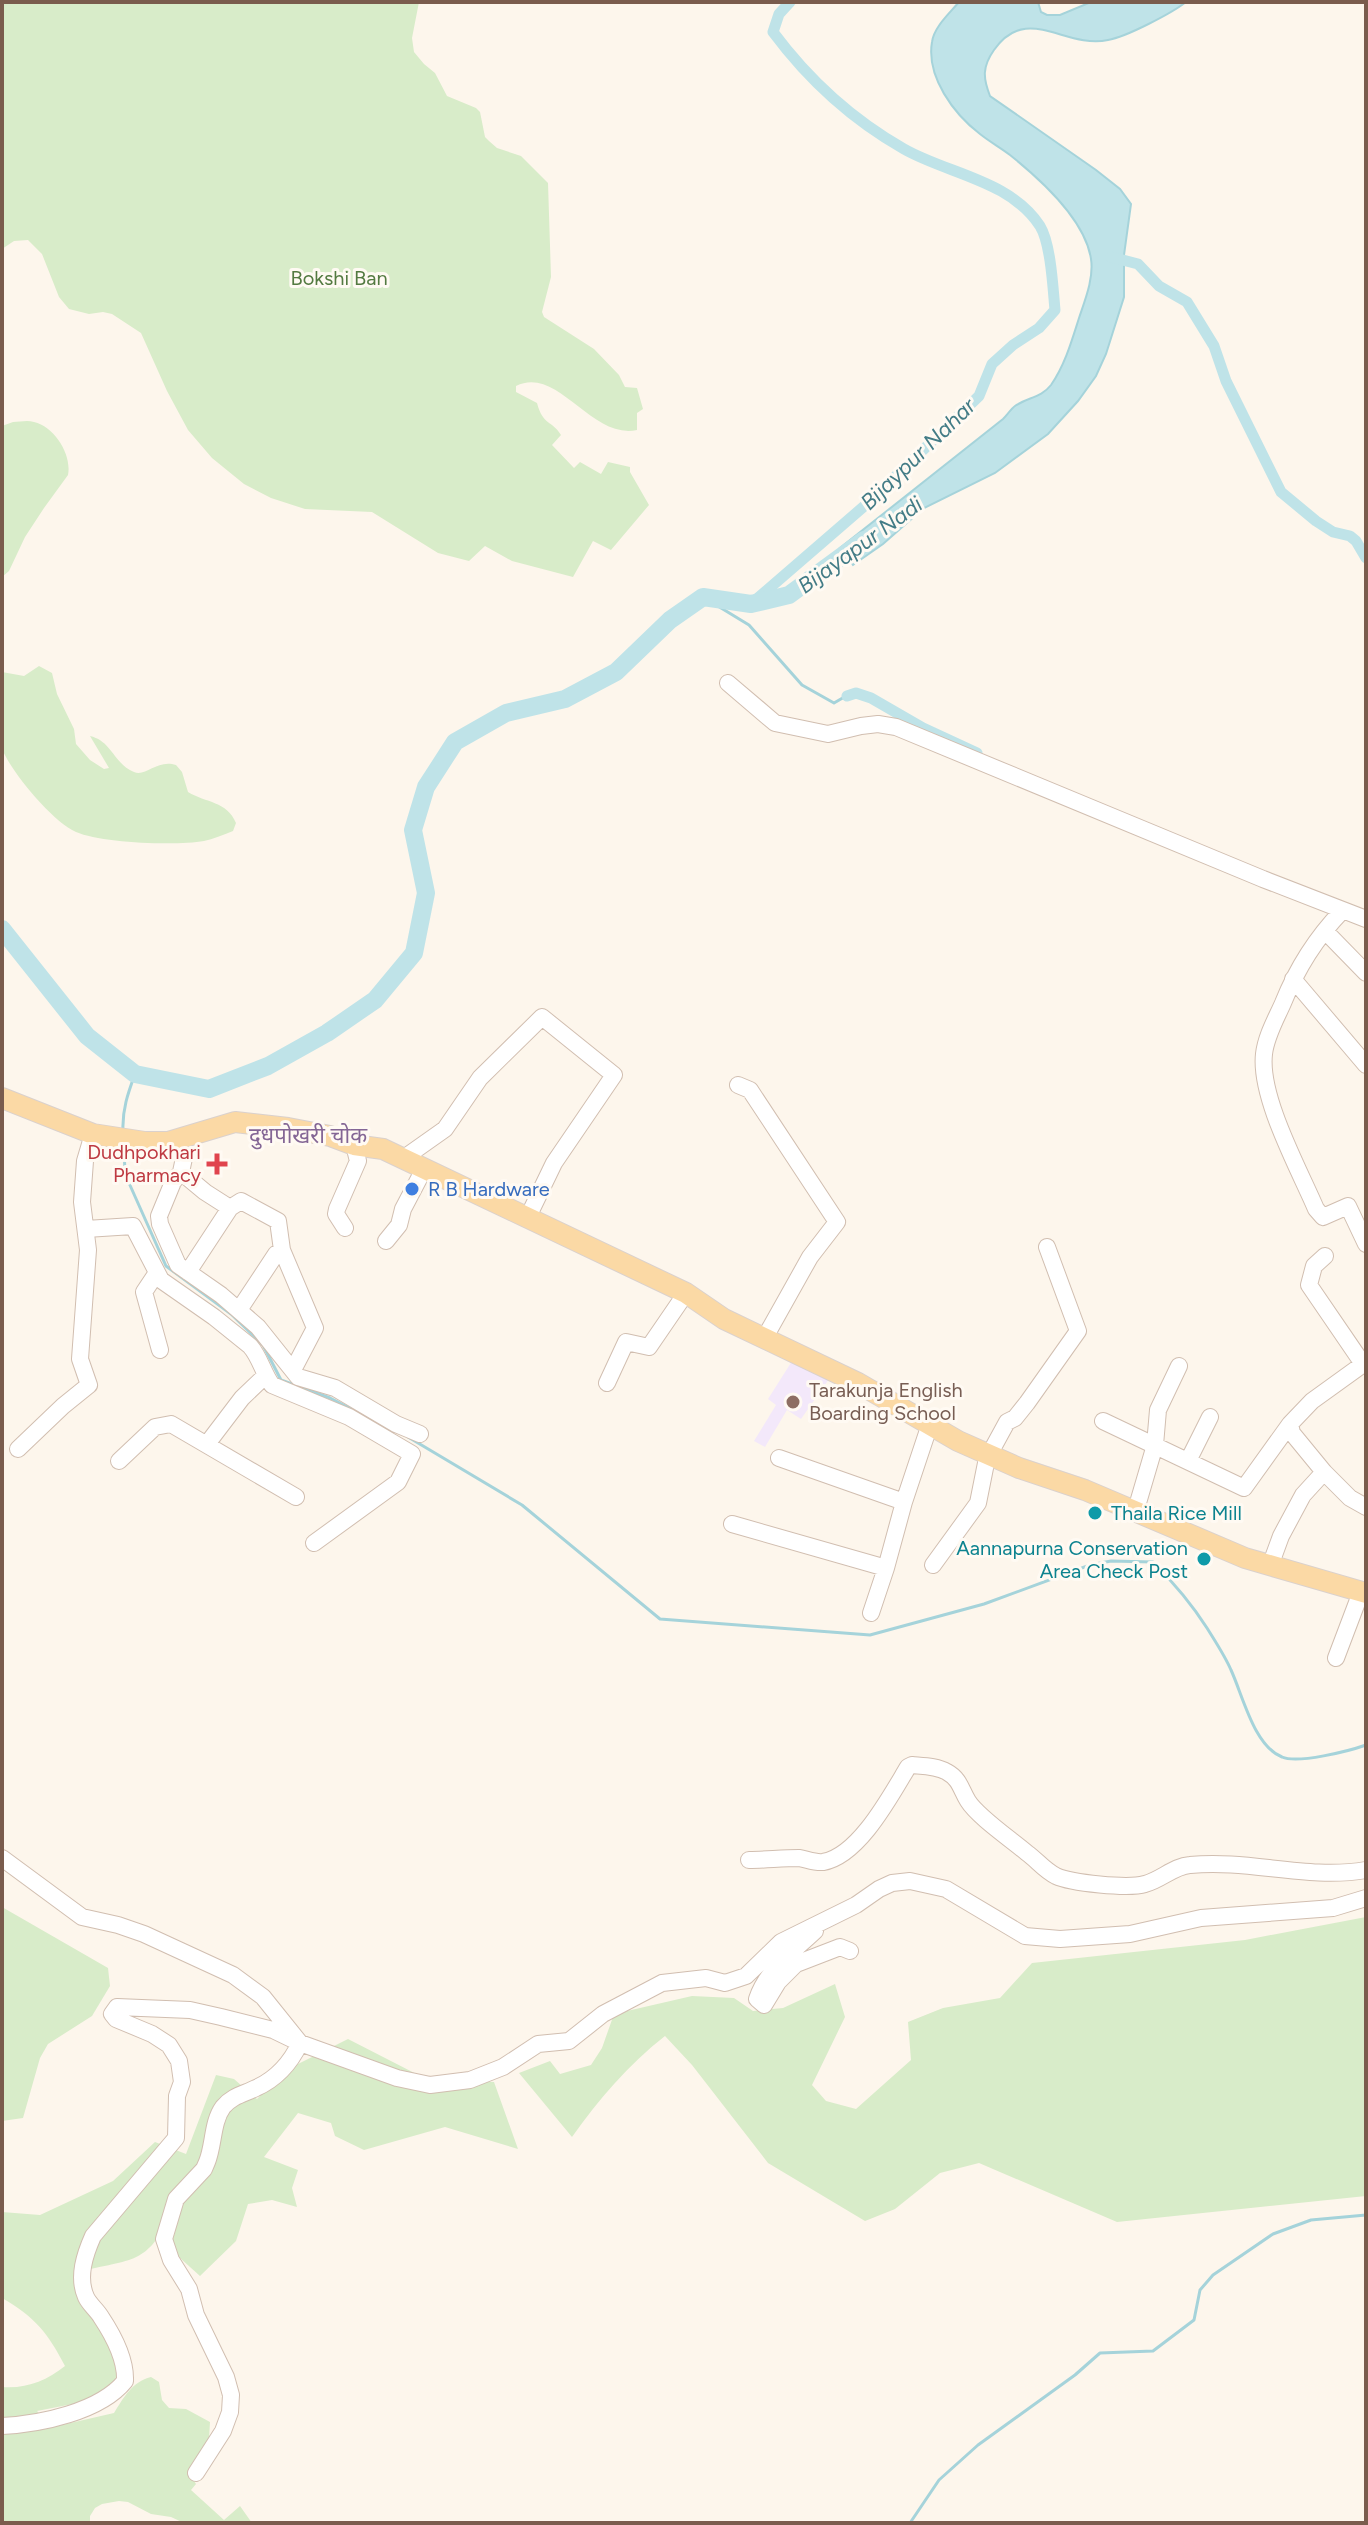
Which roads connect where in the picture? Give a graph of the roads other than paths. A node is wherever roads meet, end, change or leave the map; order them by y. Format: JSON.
{"nodes":[{"id":1,"x":728,"y":683,"type":"dead end"},
{"id":2,"x":1342,"y":911,"type":"junction"},
{"id":3,"x":1366,"y":919,"type":"edge"},
{"id":4,"x":1325,"y":931,"type":"junction"},
{"id":5,"x":1366,"y":973,"type":"edge"},
{"id":6,"x":1293,"y":979,"type":"junction"},
{"id":7,"x":1366,"y":1065,"type":"edge"},
{"id":8,"x":744,"y":1088,"type":"dead end"},
{"id":9,"x":2,"y":1098,"type":"edge"},
{"id":10,"x":93,"y":1134,"type":"junction"},
{"id":11,"x":175,"y":1140,"type":"junction"},
{"id":12,"x":354,"y":1145,"type":"junction"},
{"id":13,"x":404,"y":1158,"type":"junction"},
{"id":14,"x":424,"y":1169,"type":"junction"},
{"id":15,"x":181,"y":1172,"type":"junction"},
{"id":16,"x":230,"y":1208,"type":"junction"},
{"id":17,"x":527,"y":1219,"type":"junction"},
{"id":18,"x":345,"y":1228,"type":"dead end"},
{"id":19,"x":86,"y":1229,"type":"junction"},
{"id":20,"x":386,"y":1241,"type":"dead end"},
{"id":21,"x":1366,"y":1244,"type":"edge"},
{"id":22,"x":1047,"y":1247,"type":"dead end"},
{"id":23,"x":282,"y":1250,"type":"junction"},
{"id":24,"x":1325,"y":1256,"type":"dead end"},
{"id":25,"x":188,"y":1272,"type":"junction"},
{"id":26,"x":156,"y":1274,"type":"junction"},
{"id":27,"x":686,"y":1293,"type":"junction"},
{"id":28,"x":239,"y":1310,"type":"junction"},
{"id":29,"x":764,"y":1339,"type":"junction"},
{"id":30,"x":160,"y":1350,"type":"dead end"},
{"id":31,"x":1364,"y":1363,"type":"edge"},
{"id":32,"x":1179,"y":1366,"type":"dead end"},
{"id":33,"x":293,"y":1370,"type":"junction"},
{"id":34,"x":265,"y":1376,"type":"junction"},
{"id":35,"x":607,"y":1383,"type":"dead end"},
{"id":36,"x":1210,"y":1417,"type":"dead end"},
{"id":37,"x":1103,"y":1421,"type":"dead end"},
{"id":38,"x":930,"y":1424,"type":"junction"},
{"id":39,"x":1290,"y":1424,"type":"junction"},
{"id":40,"x":420,"y":1434,"type":"dead end"},
{"id":41,"x":207,"y":1444,"type":"junction"},
{"id":42,"x":1155,"y":1445,"type":"junction"},
{"id":43,"x":18,"y":1449,"type":"dead end"},
{"id":44,"x":990,"y":1455,"type":"junction"},
{"id":45,"x":779,"y":1458,"type":"dead end"},
{"id":46,"x":119,"y":1461,"type":"dead end"},
{"id":47,"x":1188,"y":1461,"type":"junction"},
{"id":48,"x":1324,"y":1472,"type":"junction"},
{"id":49,"x":296,"y":1497,"type":"dead end"},
{"id":50,"x":904,"y":1502,"type":"junction"},
{"id":51,"x":1366,"y":1507,"type":"edge"},
{"id":52,"x":1135,"y":1513,"type":"junction"},
{"id":53,"x":732,"y":1524,"type":"dead end"},
{"id":54,"x":314,"y":1543,"type":"dead end"},
{"id":55,"x":933,"y":1565,"type":"dead end"},
{"id":56,"x":1270,"y":1566,"type":"junction"},
{"id":57,"x":886,"y":1568,"type":"junction"},
{"id":58,"x":1363,"y":1592,"type":"edge"},
{"id":59,"x":871,"y":1613,"type":"dead end"},
{"id":60,"x":1336,"y":1658,"type":"dead end"},
{"id":61,"x":2,"y":1858,"type":"edge"},
{"id":62,"x":749,"y":1860,"type":"dead end"},
{"id":63,"x":1366,"y":1870,"type":"edge"},
{"id":64,"x":1366,"y":1898,"type":"edge"},
{"id":65,"x":811,"y":1926,"type":"junction"},
{"id":66,"x":850,"y":1951,"type":"dead end"},
{"id":67,"x":300,"y":2043,"type":"junction"},
{"id":68,"x":2,"y":2426,"type":"edge"},
{"id":69,"x":196,"y":2473,"type":"dead end"}],
"edges":[{"from":1,"to":2,"type":"street"},
{"from":2,"to":3,"type":"street"},
{"from":2,"to":4,"type":"street"},
{"from":4,"to":5,"type":"street"},
{"from":4,"to":6,"type":"street"},
{"from":6,"to":7,"type":"street"},
{"from":6,"to":21,"type":"street"},
{"from":8,"to":29,"type":"street"},
{"from":9,"to":10,"type":"main road"},
{"from":10,"to":11,"type":"main road"},
{"from":10,"to":19,"type":"street"},
{"from":11,"to":12,"type":"main road"},
{"from":11,"to":15,"type":"street"},
{"from":12,"to":13,"type":"main road"},
{"from":12,"to":18,"type":"street"},
{"from":13,"to":14,"type":"main road"},
{"from":13,"to":17,"type":"street"},
{"from":14,"to":17,"type":"main road"},
{"from":14,"to":20,"type":"street"},
{"from":15,"to":16,"type":"street"},
{"from":15,"to":25,"type":"street"},
{"from":16,"to":23,"type":"street"},
{"from":16,"to":25,"type":"street"},
{"from":17,"to":27,"type":"main road"},
{"from":19,"to":26,"type":"street"},
{"from":19,"to":43,"type":"street"},
{"from":22,"to":44,"type":"street"},
{"from":23,"to":28,"type":"street"},
{"from":23,"to":33,"type":"street"},
{"from":24,"to":31,"type":"street"},
{"from":25,"to":28,"type":"street"},
{"from":26,"to":30,"type":"street"},
{"from":26,"to":34,"type":"street"},
{"from":27,"to":29,"type":"main road"},
{"from":27,"to":35,"type":"street"},
{"from":28,"to":33,"type":"street"},
{"from":29,"to":38,"type":"main road"},
{"from":31,"to":39,"type":"street"},
{"from":32,"to":42,"type":"street"},
{"from":33,"to":40,"type":"street"},
{"from":34,"to":41,"type":"street"},
{"from":34,"to":54,"type":"street"},
{"from":36,"to":47,"type":"street"},
{"from":37,"to":42,"type":"street"},
{"from":38,"to":44,"type":"main road"},
{"from":38,"to":50,"type":"street"},
{"from":39,"to":47,"type":"street"},
{"from":39,"to":48,"type":"street"},
{"from":41,"to":46,"type":"street"},
{"from":41,"to":49,"type":"street"},
{"from":42,"to":47,"type":"street"},
{"from":42,"to":52,"type":"street"},
{"from":44,"to":52,"type":"main road"},
{"from":44,"to":55,"type":"street"},
{"from":45,"to":50,"type":"street"},
{"from":48,"to":51,"type":"street"},
{"from":48,"to":56,"type":"street"},
{"from":50,"to":57,"type":"street"},
{"from":52,"to":56,"type":"main road"},
{"from":53,"to":57,"type":"street"},
{"from":56,"to":58,"type":"main road"},
{"from":57,"to":59,"type":"street"},
{"from":58,"to":60,"type":"street"},
{"from":61,"to":67,"type":"street"},
{"from":62,"to":63,"type":"street"},
{"from":64,"to":65,"type":"street"},
{"from":65,"to":66,"type":"street"},
{"from":65,"to":67,"type":"street"},
{"from":67,"to":68,"type":"street"},
{"from":67,"to":69,"type":"street"}]}
